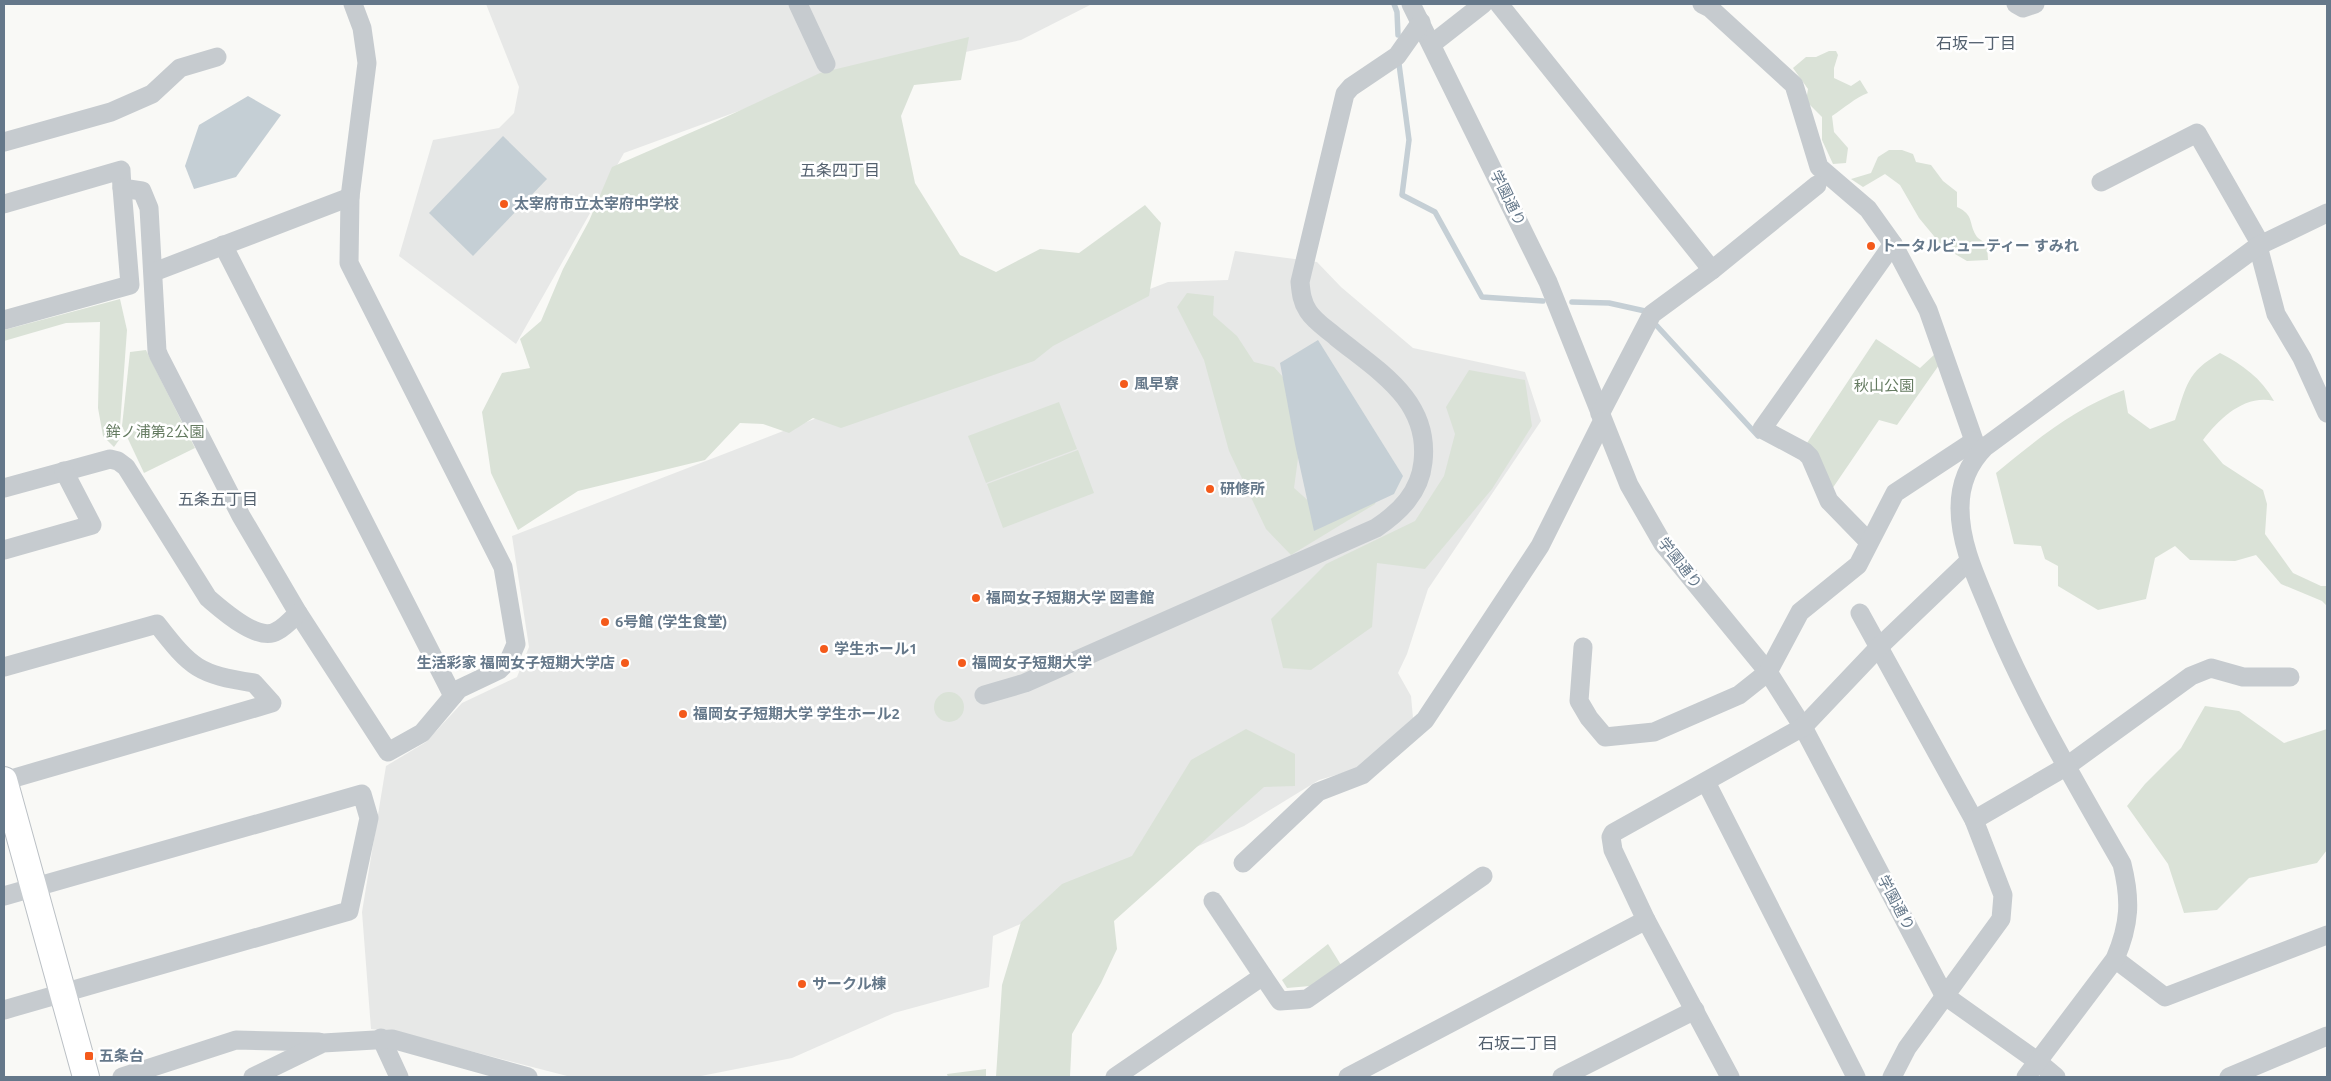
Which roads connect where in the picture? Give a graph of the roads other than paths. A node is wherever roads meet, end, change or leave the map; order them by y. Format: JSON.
{"nodes":[{"id":1,"x":353,"y":4,"type":"edge"},
{"id":2,"x":798,"y":4,"type":"edge"},
{"id":3,"x":1411,"y":4,"type":"edge"},
{"id":4,"x":1482,"y":4,"type":"edge"},
{"id":5,"x":1499,"y":4,"type":"edge"},
{"id":6,"x":2016,"y":4,"type":"edge"},
{"id":7,"x":2035,"y":4,"type":"edge"},
{"id":8,"x":1707,"y":5,"type":"edge"},
{"id":9,"x":1421,"y":22,"type":"junction"},
{"id":10,"x":1432,"y":44,"type":"junction"},
{"id":11,"x":218,"y":57,"type":"dead end"},
{"id":12,"x":826,"y":64,"type":"dead end"},
{"id":13,"x":4,"y":142,"type":"edge"},
{"id":14,"x":2101,"y":182,"type":"dead end"},
{"id":15,"x":1817,"y":185,"type":"dead end"},
{"id":16,"x":122,"y":188,"type":"junction"},
{"id":17,"x":350,"y":197,"type":"junction"},
{"id":18,"x":4,"y":204,"type":"edge"},
{"id":19,"x":2327,"y":213,"type":"edge"},
{"id":20,"x":1893,"y":244,"type":"junction"},
{"id":21,"x":223,"y":245,"type":"junction"},
{"id":22,"x":2259,"y":245,"type":"junction"},
{"id":23,"x":1712,"y":270,"type":"junction"},
{"id":24,"x":154,"y":272,"type":"junction"},
{"id":25,"x":4,"y":320,"type":"edge"},
{"id":26,"x":2327,"y":413,"type":"edge"},
{"id":27,"x":1601,"y":418,"type":"junction"},
{"id":28,"x":1976,"y":447,"type":"junction"},
{"id":29,"x":64,"y":472,"type":"junction"},
{"id":30,"x":4,"y":488,"type":"edge"},
{"id":31,"x":1868,"y":541,"type":"junction"},
{"id":32,"x":4,"y":550,"type":"edge"},
{"id":33,"x":1969,"y":560,"type":"junction"},
{"id":34,"x":298,"y":613,"type":"junction"},
{"id":35,"x":1860,"y":613,"type":"dead end"},
{"id":36,"x":1583,"y":647,"type":"dead end"},
{"id":37,"x":1879,"y":647,"type":"junction"},
{"id":38,"x":4,"y":667,"type":"edge"},
{"id":39,"x":1768,"y":672,"type":"junction"},
{"id":40,"x":2290,"y":678,"type":"dead end"},
{"id":41,"x":984,"y":694,"type":"dead end"},
{"id":42,"x":452,"y":696,"type":"junction"},
{"id":43,"x":1803,"y":727,"type":"junction"},
{"id":44,"x":2067,"y":766,"type":"junction"},
{"id":45,"x":4,"y":780,"type":"edge"},
{"id":46,"x":1706,"y":782,"type":"junction"},
{"id":47,"x":1974,"y":820,"type":"junction"},
{"id":48,"x":1243,"y":863,"type":"dead end"},
{"id":49,"x":1483,"y":876,"type":"dead end"},
{"id":50,"x":34,"y":887,"type":"junction"},
{"id":51,"x":4,"y":896,"type":"edge"},
{"id":52,"x":1213,"y":901,"type":"dead end"},
{"id":53,"x":1646,"y":920,"type":"junction"},
{"id":54,"x":2327,"y":935,"type":"edge"},
{"id":55,"x":2115,"y":959,"type":"junction"},
{"id":56,"x":1262,"y":976,"type":"junction"},
{"id":57,"x":63,"y":993,"type":"junction"},
{"id":58,"x":1944,"y":995,"type":"junction"},
{"id":59,"x":4,"y":1010,"type":"edge"},
{"id":60,"x":1695,"y":1010,"type":"junction"},
{"id":61,"x":2327,"y":1036,"type":"edge"},
{"id":62,"x":381,"y":1038,"type":"junction"},
{"id":63,"x":323,"y":1043,"type":"junction"},
{"id":64,"x":2037,"y":1061,"type":"junction"},
{"id":65,"x":1381,"y":1070,"type":"edge"},
{"id":66,"x":86,"y":1077,"type":"edge"},
{"id":67,"x":122,"y":1077,"type":"edge"},
{"id":68,"x":253,"y":1077,"type":"edge"},
{"id":69,"x":399,"y":1077,"type":"edge"},
{"id":70,"x":528,"y":1077,"type":"edge"},
{"id":71,"x":1115,"y":1077,"type":"edge"},
{"id":72,"x":1348,"y":1077,"type":"edge"},
{"id":73,"x":1562,"y":1077,"type":"edge"},
{"id":74,"x":1730,"y":1077,"type":"edge"},
{"id":75,"x":1856,"y":1077,"type":"edge"},
{"id":76,"x":1892,"y":1077,"type":"edge"},
{"id":77,"x":2026,"y":1077,"type":"edge"},
{"id":78,"x":2056,"y":1077,"type":"edge"},
{"id":79,"x":2228,"y":1077,"type":"edge"}],
"edges":[{"from":1,"to":17,"type":"street"},
{"from":2,"to":12,"type":"street"},
{"from":3,"to":9,"type":"street","name":"学園通り"},
{"from":4,"to":10,"type":"street"},
{"from":5,"to":23,"type":"street"},
{"from":6,"to":7,"type":"street"},
{"from":8,"to":20,"type":"street"},
{"from":9,"to":10,"type":"street","name":"学園通り"},
{"from":9,"to":41,"type":"street"},
{"from":10,"to":27,"type":"street","name":"学園通り"},
{"from":11,"to":13,"type":"street"},
{"from":14,"to":22,"type":"street"},
{"from":15,"to":23,"type":"street"},
{"from":16,"to":18,"type":"street"},
{"from":16,"to":24,"type":"street"},
{"from":16,"to":25,"type":"street"},
{"from":17,"to":21,"type":"street"},
{"from":17,"to":42,"type":"street"},
{"from":19,"to":22,"type":"street"},
{"from":20,"to":28,"type":"street"},
{"from":20,"to":31,"type":"street"},
{"from":21,"to":24,"type":"street"},
{"from":21,"to":42,"type":"street"},
{"from":22,"to":26,"type":"street"},
{"from":22,"to":28,"type":"street"},
{"from":23,"to":27,"type":"street"},
{"from":24,"to":34,"type":"street"},
{"from":27,"to":39,"type":"street","name":"学園通り"},
{"from":27,"to":48,"type":"street"},
{"from":28,"to":31,"type":"street"},
{"from":28,"to":33,"type":"street"},
{"from":29,"to":30,"type":"street"},
{"from":29,"to":32,"type":"street"},
{"from":29,"to":34,"type":"street"},
{"from":31,"to":39,"type":"street"},
{"from":33,"to":37,"type":"street"},
{"from":33,"to":44,"type":"street"},
{"from":34,"to":42,"type":"street"},
{"from":35,"to":37,"type":"street"},
{"from":36,"to":39,"type":"street"},
{"from":37,"to":43,"type":"street"},
{"from":37,"to":47,"type":"street"},
{"from":38,"to":45,"type":"street"},
{"from":39,"to":43,"type":"street","name":"学園通り"},
{"from":40,"to":44,"type":"street"},
{"from":43,"to":46,"type":"street"},
{"from":43,"to":58,"type":"street","name":"学園通り"},
{"from":44,"to":47,"type":"street"},
{"from":44,"to":55,"type":"street"},
{"from":45,"to":50,"type":"street"},
{"from":46,"to":53,"type":"street"},
{"from":46,"to":75,"type":"street"},
{"from":47,"to":58,"type":"street"},
{"from":49,"to":56,"type":"street"},
{"from":50,"to":51,"type":"street"},
{"from":50,"to":57,"type":"street"},
{"from":50,"to":57,"type":"street"},
{"from":52,"to":56,"type":"street"},
{"from":53,"to":60,"type":"street"},
{"from":53,"to":65,"type":"street"},
{"from":54,"to":55,"type":"street"},
{"from":55,"to":64,"type":"street"},
{"from":56,"to":71,"type":"street"},
{"from":57,"to":59,"type":"street"},
{"from":57,"to":66,"type":"street"},
{"from":58,"to":64,"type":"street","name":"学園通り"},
{"from":58,"to":76,"type":"street"},
{"from":60,"to":73,"type":"street"},
{"from":60,"to":74,"type":"street"},
{"from":61,"to":79,"type":"street"},
{"from":62,"to":63,"type":"street"},
{"from":62,"to":69,"type":"street"},
{"from":62,"to":70,"type":"street"},
{"from":63,"to":67,"type":"street"},
{"from":63,"to":68,"type":"street"},
{"from":64,"to":77,"type":"street"},
{"from":64,"to":78,"type":"street","name":"学園通り"},
{"from":65,"to":72,"type":"street"}]}
